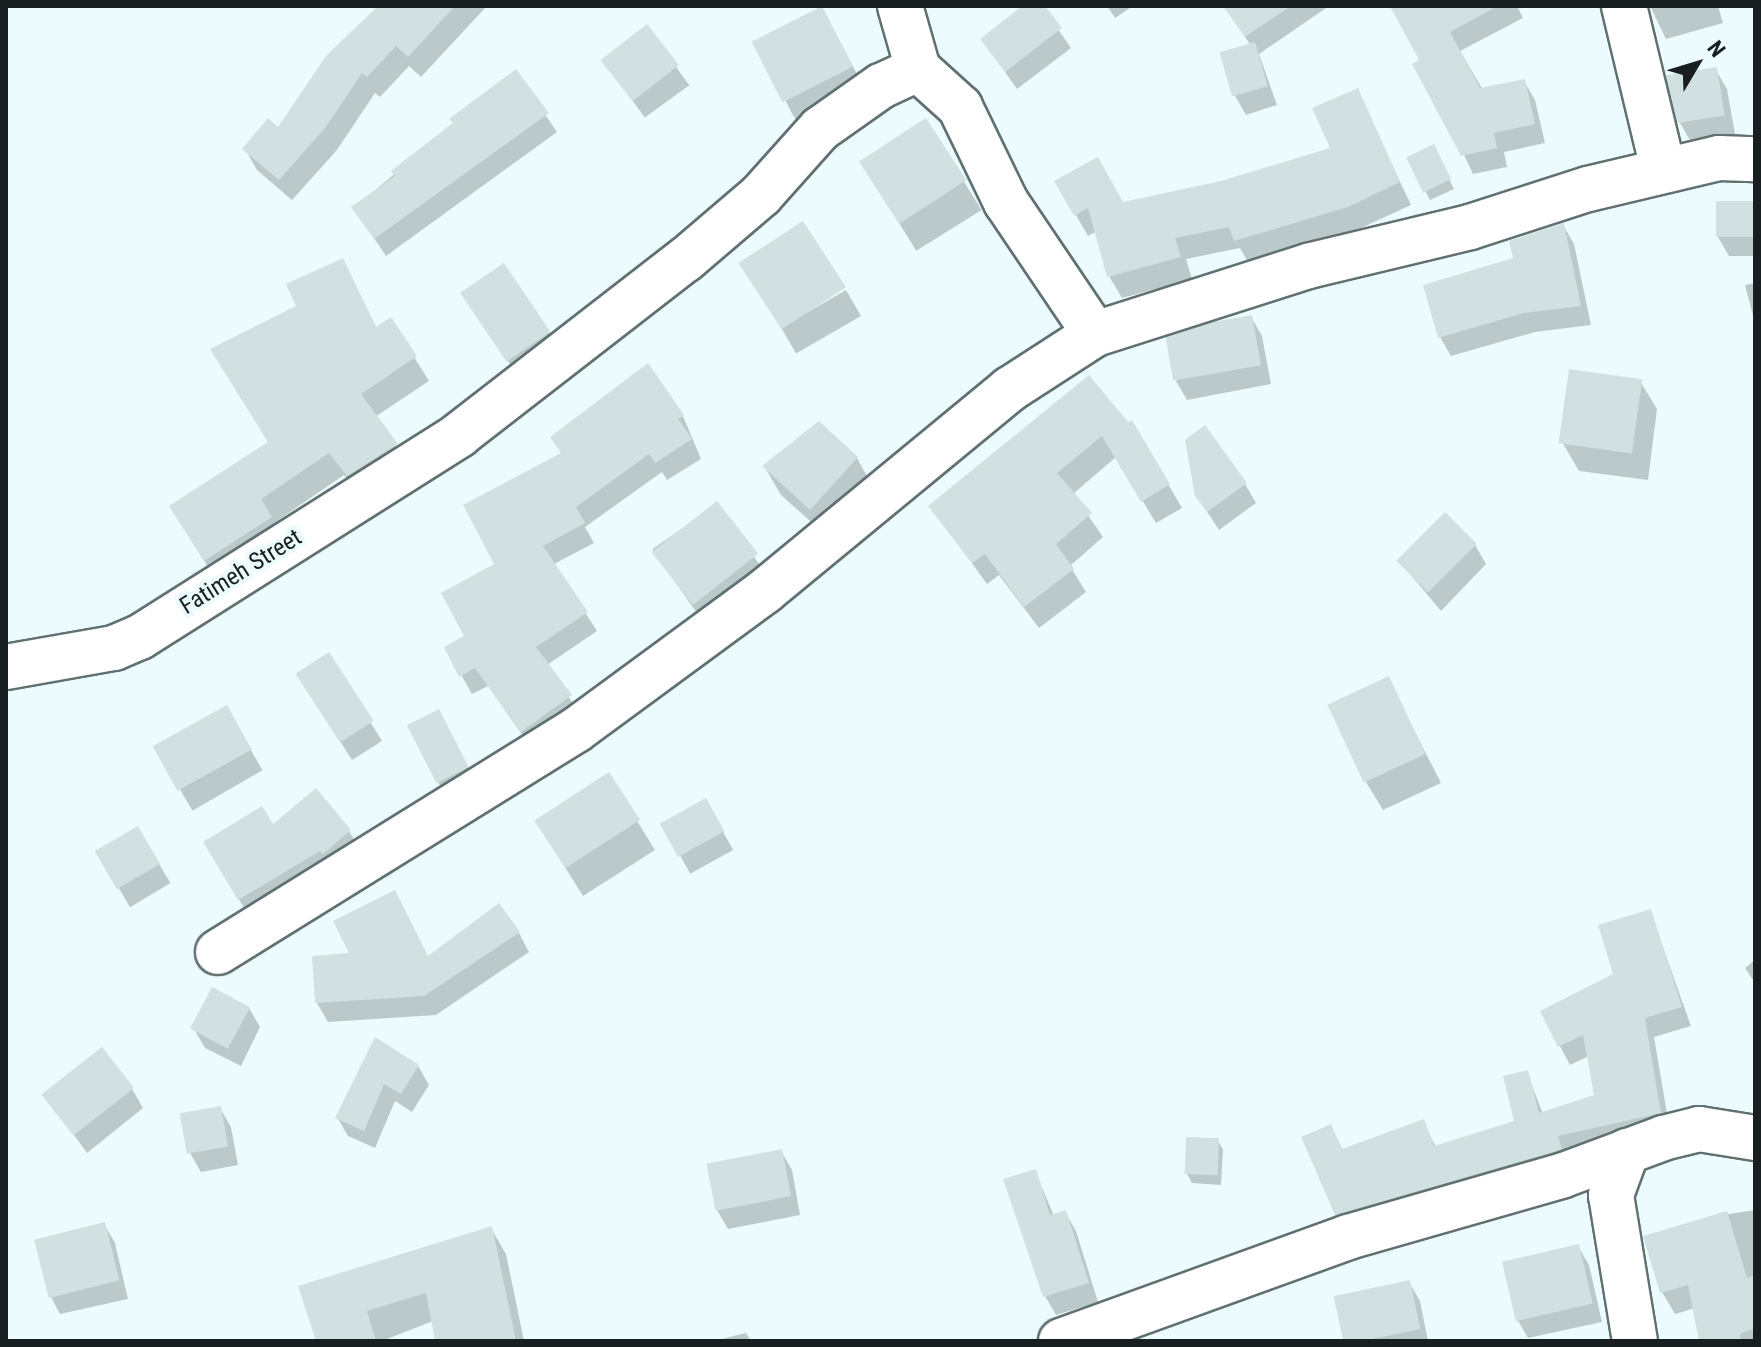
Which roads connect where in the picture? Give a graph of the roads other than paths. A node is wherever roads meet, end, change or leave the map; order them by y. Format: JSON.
{"nodes":[{"id":1,"x":900,"y":6,"type":"edge"},
{"id":2,"x":1624,"y":6,"type":"edge"},
{"id":3,"x":918,"y":69,"type":"junction"},
{"id":4,"x":1755,"y":159,"type":"edge"},
{"id":5,"x":1663,"y":169,"type":"junction"},
{"id":6,"x":1095,"y":334,"type":"junction"},
{"id":7,"x":6,"y":667,"type":"edge"},
{"id":8,"x":218,"y":952,"type":"dead end"},
{"id":9,"x":1755,"y":1138,"type":"edge"},
{"id":10,"x":1627,"y":1151,"type":"junction"},
{"id":11,"x":1061,"y":1341,"type":"edge"},
{"id":12,"x":1635,"y":1341,"type":"edge"}],
"edges":[{"from":1,"to":3,"type":"street"},
{"from":2,"to":5,"type":"street"},
{"from":3,"to":6,"type":"street"},
{"from":3,"to":7,"type":"street","name":"Fatimeh Street"},
{"from":4,"to":5,"type":"street"},
{"from":5,"to":6,"type":"street"},
{"from":6,"to":8,"type":"street"},
{"from":9,"to":10,"type":"street"},
{"from":10,"to":11,"type":"street"},
{"from":10,"to":12,"type":"street"}]}
